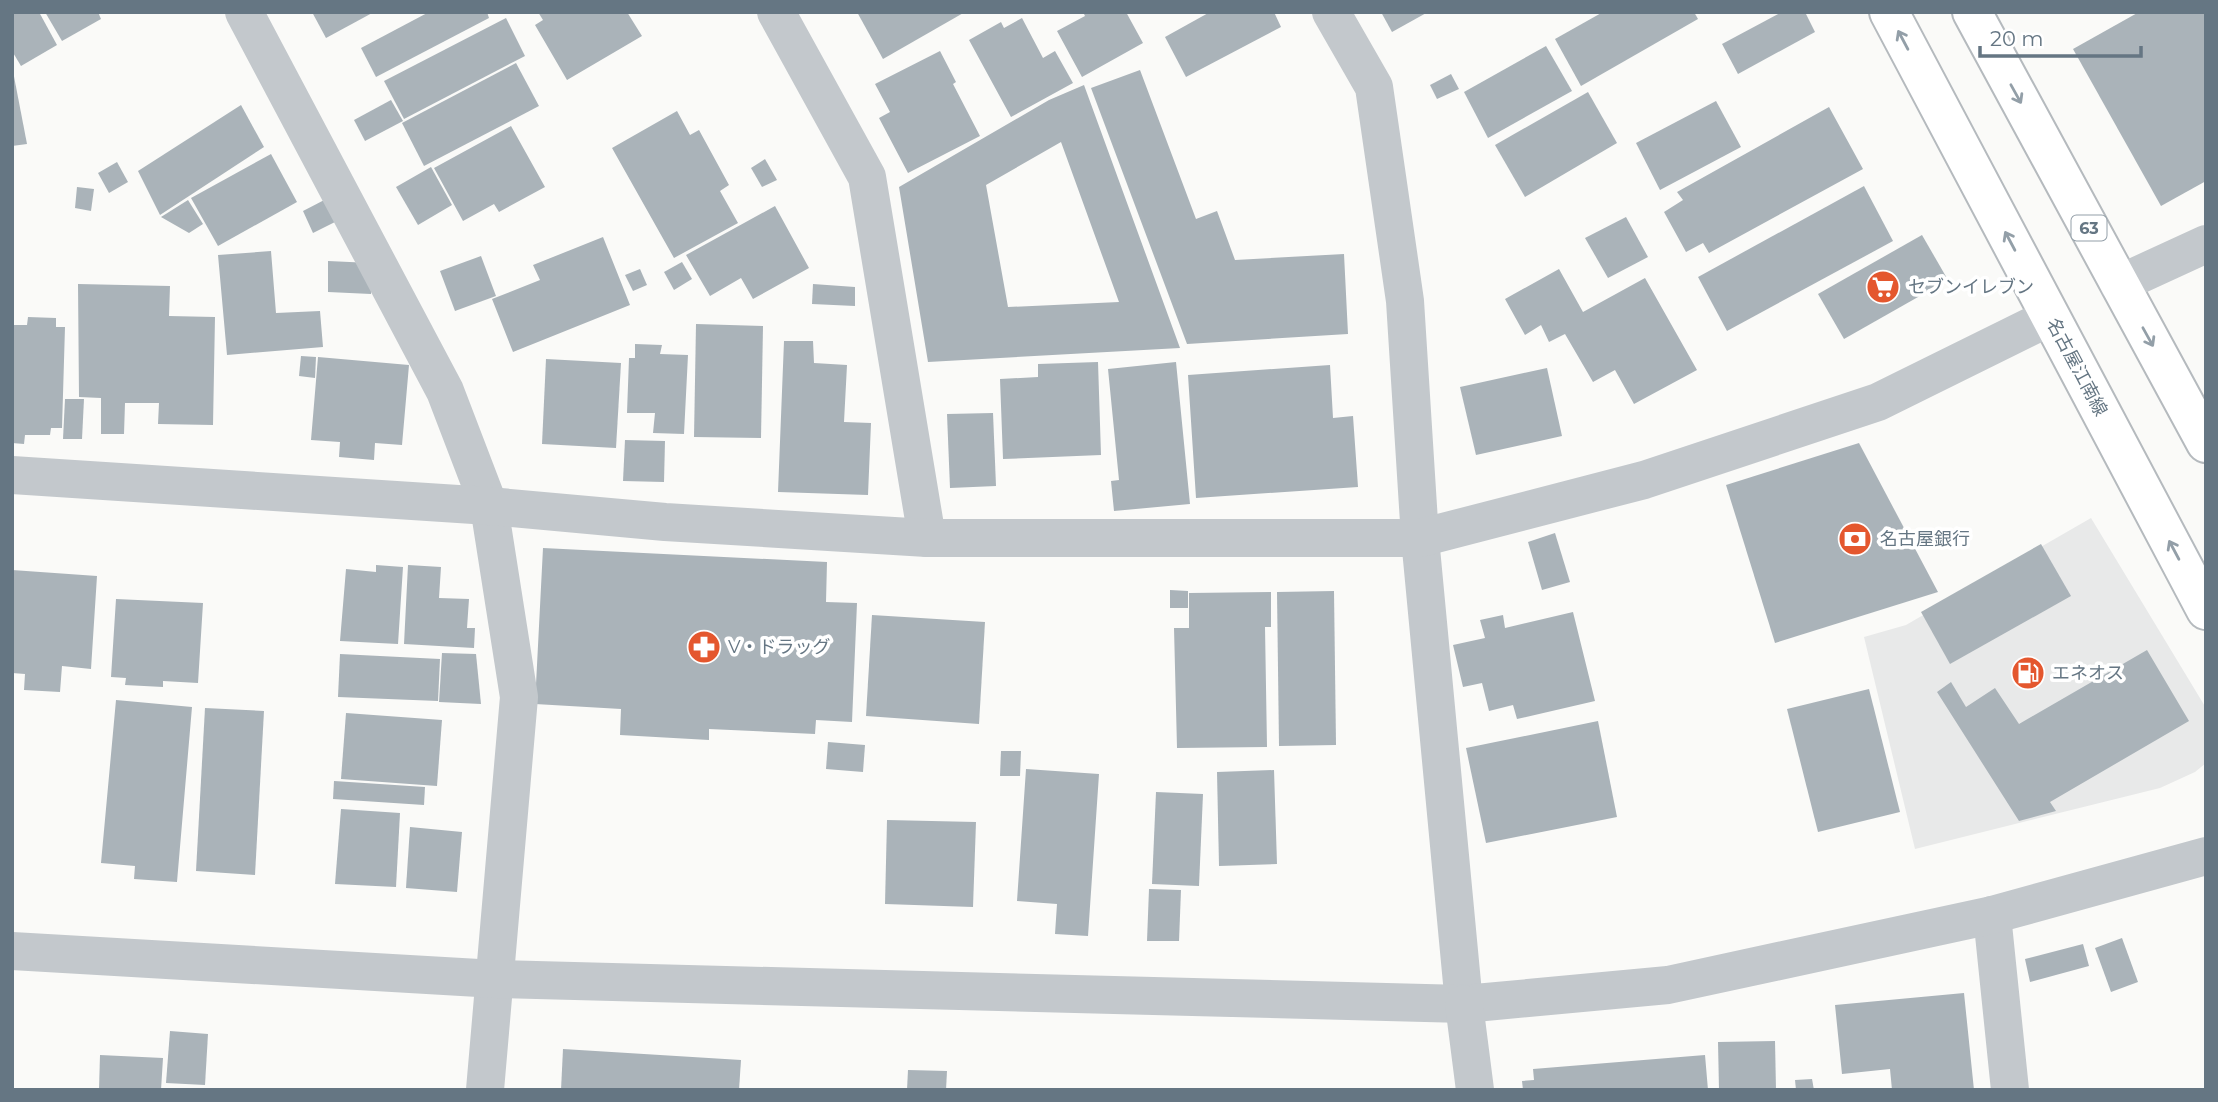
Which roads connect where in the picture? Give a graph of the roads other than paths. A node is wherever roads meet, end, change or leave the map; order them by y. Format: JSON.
{"nodes":[{"id":1,"x":244,"y":12,"type":"edge"},
{"id":2,"x":776,"y":12,"type":"edge"},
{"id":3,"x":1331,"y":12,"type":"edge"},
{"id":4,"x":1889,"y":12,"type":"edge"},
{"id":5,"x":1972,"y":12,"type":"edge"},
{"id":6,"x":2206,"y":244,"type":"edge"},
{"id":7,"x":2119,"y":284,"type":"junction"},
{"id":8,"x":2050,"y":317,"type":"junction"},
{"id":9,"x":2206,"y":443,"type":"edge"},
{"id":10,"x":12,"y":475,"type":"edge"},
{"id":11,"x":489,"y":506,"type":"junction"},
{"id":12,"x":927,"y":538,"type":"junction"},
{"id":13,"x":1420,"y":538,"type":"junction"},
{"id":14,"x":2206,"y":610,"type":"edge"},
{"id":15,"x":2206,"y":856,"type":"edge"},
{"id":16,"x":1992,"y":915,"type":"junction"},
{"id":17,"x":12,"y":951,"type":"edge"},
{"id":18,"x":496,"y":979,"type":"junction"},
{"id":19,"x":1464,"y":1004,"type":"junction"},
{"id":20,"x":485,"y":1090,"type":"edge"},
{"id":21,"x":1475,"y":1090,"type":"edge"},
{"id":22,"x":2010,"y":1090,"type":"edge"}],
"edges":[{"from":1,"to":11,"type":"street"},
{"from":2,"to":12,"type":"street"},
{"from":3,"to":13,"type":"street"},
{"from":8,"to":4,"type":"main road","name":"名古屋江南線","one_way":true},
{"from":5,"to":7,"type":"main road","number":"63","one_way":true},
{"from":6,"to":7,"type":"street"},
{"from":7,"to":9,"type":"main road","number":"63","one_way":true},
{"from":8,"to":13,"type":"street"},
{"from":14,"to":8,"type":"main road","name":"名古屋江南線","one_way":true},
{"from":10,"to":11,"type":"street"},
{"from":11,"to":12,"type":"street"},
{"from":11,"to":18,"type":"street"},
{"from":12,"to":13,"type":"street"},
{"from":13,"to":19,"type":"street"},
{"from":15,"to":16,"type":"street"},
{"from":16,"to":19,"type":"street"},
{"from":16,"to":22,"type":"street"},
{"from":17,"to":18,"type":"street"},
{"from":18,"to":19,"type":"street"},
{"from":18,"to":20,"type":"street"},
{"from":19,"to":21,"type":"street"}]}
